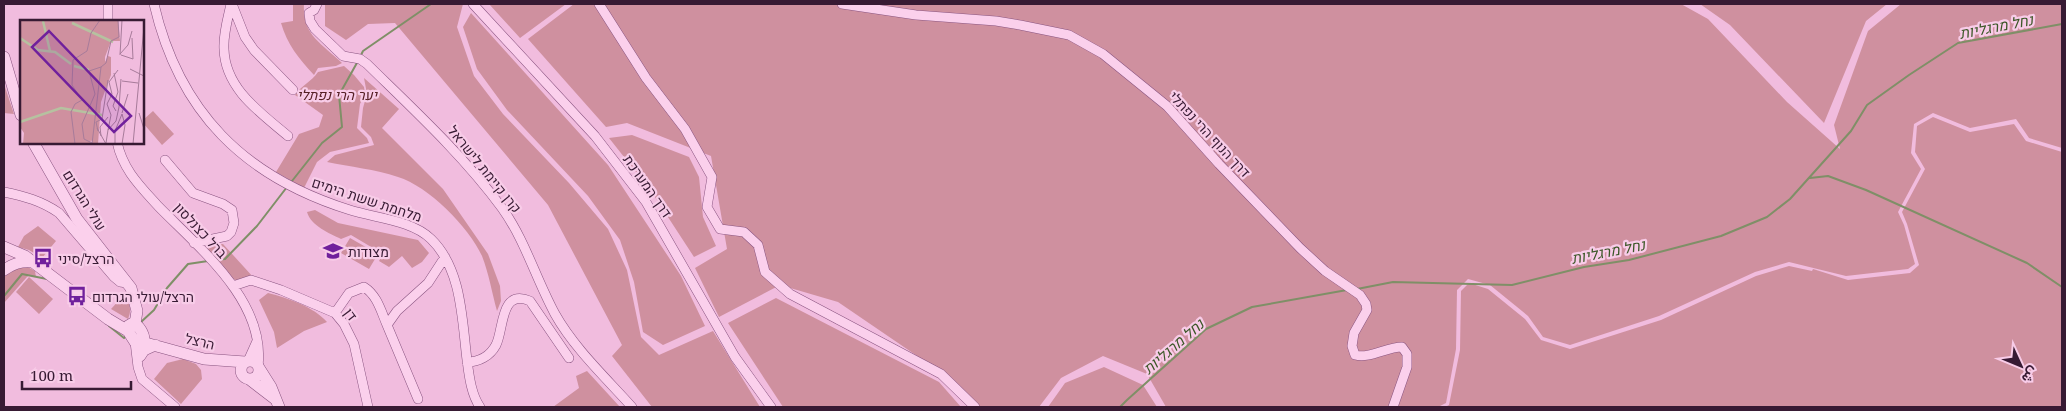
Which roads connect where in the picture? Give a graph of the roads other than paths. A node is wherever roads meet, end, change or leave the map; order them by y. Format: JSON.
{"nodes":[{"id":1,"x":108,"y":4,"type":"edge"},
{"id":2,"x":154,"y":4,"type":"edge"},
{"id":3,"x":231,"y":4,"type":"edge"},
{"id":4,"x":316,"y":4,"type":"edge"},
{"id":5,"x":473,"y":4,"type":"edge"},
{"id":6,"x":599,"y":4,"type":"edge"},
{"id":7,"x":842,"y":4,"type":"edge"},
{"id":8,"x":108,"y":20,"type":"edge"},
{"id":9,"x":4,"y":58,"type":"edge"},
{"id":10,"x":293,"y":90,"type":"dead end"},
{"id":11,"x":20,"y":112,"type":"edge"},
{"id":12,"x":288,"y":136,"type":"dead end"},
{"id":13,"x":34,"y":144,"type":"edge"},
{"id":14,"x":118,"y":144,"type":"edge"},
{"id":15,"x":165,"y":160,"type":"dead end"},
{"id":16,"x":4,"y":192,"type":"edge"},
{"id":17,"x":194,"y":243,"type":"junction"},
{"id":18,"x":4,"y":248,"type":"edge"},
{"id":19,"x":445,"y":257,"type":"junction"},
{"id":20,"x":34,"y":262,"type":"junction"},
{"id":21,"x":4,"y":270,"type":"edge"},
{"id":22,"x":128,"y":283,"type":"junction"},
{"id":23,"x":261,"y":283,"type":"junction"},
{"id":24,"x":233,"y":286,"type":"junction"},
{"id":25,"x":246,"y":305,"type":"junction"},
{"id":26,"x":335,"y":313,"type":"junction"},
{"id":27,"x":387,"y":325,"type":"junction"},
{"id":28,"x":130,"y":327,"type":"junction"},
{"id":29,"x":140,"y":341,"type":"junction"},
{"id":30,"x":155,"y":345,"type":"junction"},
{"id":31,"x":175,"y":351,"type":"junction"},
{"id":32,"x":140,"y":356,"type":"junction"},
{"id":33,"x":569,"y":358,"type":"dead end"},
{"id":34,"x":219,"y":361,"type":"junction"},
{"id":35,"x":467,"y":362,"type":"junction"},
{"id":36,"x":253,"y":364,"type":"junction"},
{"id":37,"x":141,"y":376,"type":"junction"},
{"id":38,"x":245,"y":377,"type":"junction"},
{"id":39,"x":418,"y":400,"type":"dead end"},
{"id":40,"x":277,"y":404,"type":"edge"},
{"id":41,"x":175,"y":407,"type":"edge"},
{"id":42,"x":368,"y":407,"type":"edge"},
{"id":43,"x":480,"y":407,"type":"edge"},
{"id":44,"x":632,"y":407,"type":"edge"},
{"id":45,"x":771,"y":407,"type":"edge"},
{"id":46,"x":975,"y":407,"type":"edge"},
{"id":47,"x":1393,"y":407,"type":"edge"}],
"edges":[{"from":1,"to":8,"type":"street"},
{"from":2,"to":19,"type":"street","name":"מלחמת ששת הימים"},
{"from":3,"to":10,"type":"street"},
{"from":3,"to":12,"type":"street"},
{"from":4,"to":44,"type":"street","name":"קרן קיימת לישראל"},
{"from":5,"to":45,"type":"street","name":"דרך המערכת"},
{"from":6,"to":46,"type":"street"},
{"from":7,"to":47,"type":"street","name":"דרך הנוף הרי נפתלי"},
{"from":9,"to":11,"type":"street"},
{"from":13,"to":22,"type":"street","name":"עולי הגרדום"},
{"from":14,"to":17,"type":"street","name":"ברל כצנלסון"},
{"from":15,"to":17,"type":"street"},
{"from":16,"to":22,"type":"street"},
{"from":17,"to":24,"type":"street","name":"ברל כצנלסון"},
{"from":18,"to":20,"type":"street"},
{"from":19,"to":27,"type":"street"},
{"from":19,"to":35,"type":"street","name":"מלחמת ששת הימים"},
{"from":20,"to":21,"type":"street"},
{"from":20,"to":28,"type":"street"},
{"from":22,"to":28,"type":"street","name":"עולי הגרדום"},
{"from":23,"to":24,"type":"street","name":"דן"},
{"from":23,"to":25,"type":"street"},
{"from":23,"to":26,"type":"street","name":"דן"},
{"from":24,"to":25,"type":"street","name":"ברל כצנלסון"},
{"from":25,"to":36,"type":"street","name":"ברל כצנלסון"},
{"from":26,"to":27,"type":"street"},
{"from":26,"to":42,"type":"street","name":"דן"},
{"from":27,"to":39,"type":"street"},
{"from":28,"to":29,"type":"street"},
{"from":29,"to":30,"type":"street","name":"הרצל"},
{"from":29,"to":31,"type":"street","name":"הרצל"},
{"from":29,"to":32,"type":"street"},
{"from":29,"to":37,"type":"street"},
{"from":30,"to":31,"type":"street","name":"הרצל"},
{"from":30,"to":32,"type":"street"},
{"from":31,"to":34,"type":"street","name":"הרצל"},
{"from":32,"to":37,"type":"street"},
{"from":33,"to":35,"type":"street"},
{"from":34,"to":36,"type":"street","name":"הרצל"},
{"from":34,"to":38,"type":"street","name":"הרצל"},
{"from":35,"to":43,"type":"street","name":"מלחמת ששת הימים"},
{"from":36,"to":38,"type":"street"},
{"from":36,"to":38,"type":"street"},
{"from":36,"to":40,"type":"street","name":"הרצל"},
{"from":37,"to":41,"type":"street"},
{"from":38,"to":40,"type":"street","name":"הרצל"}]}
